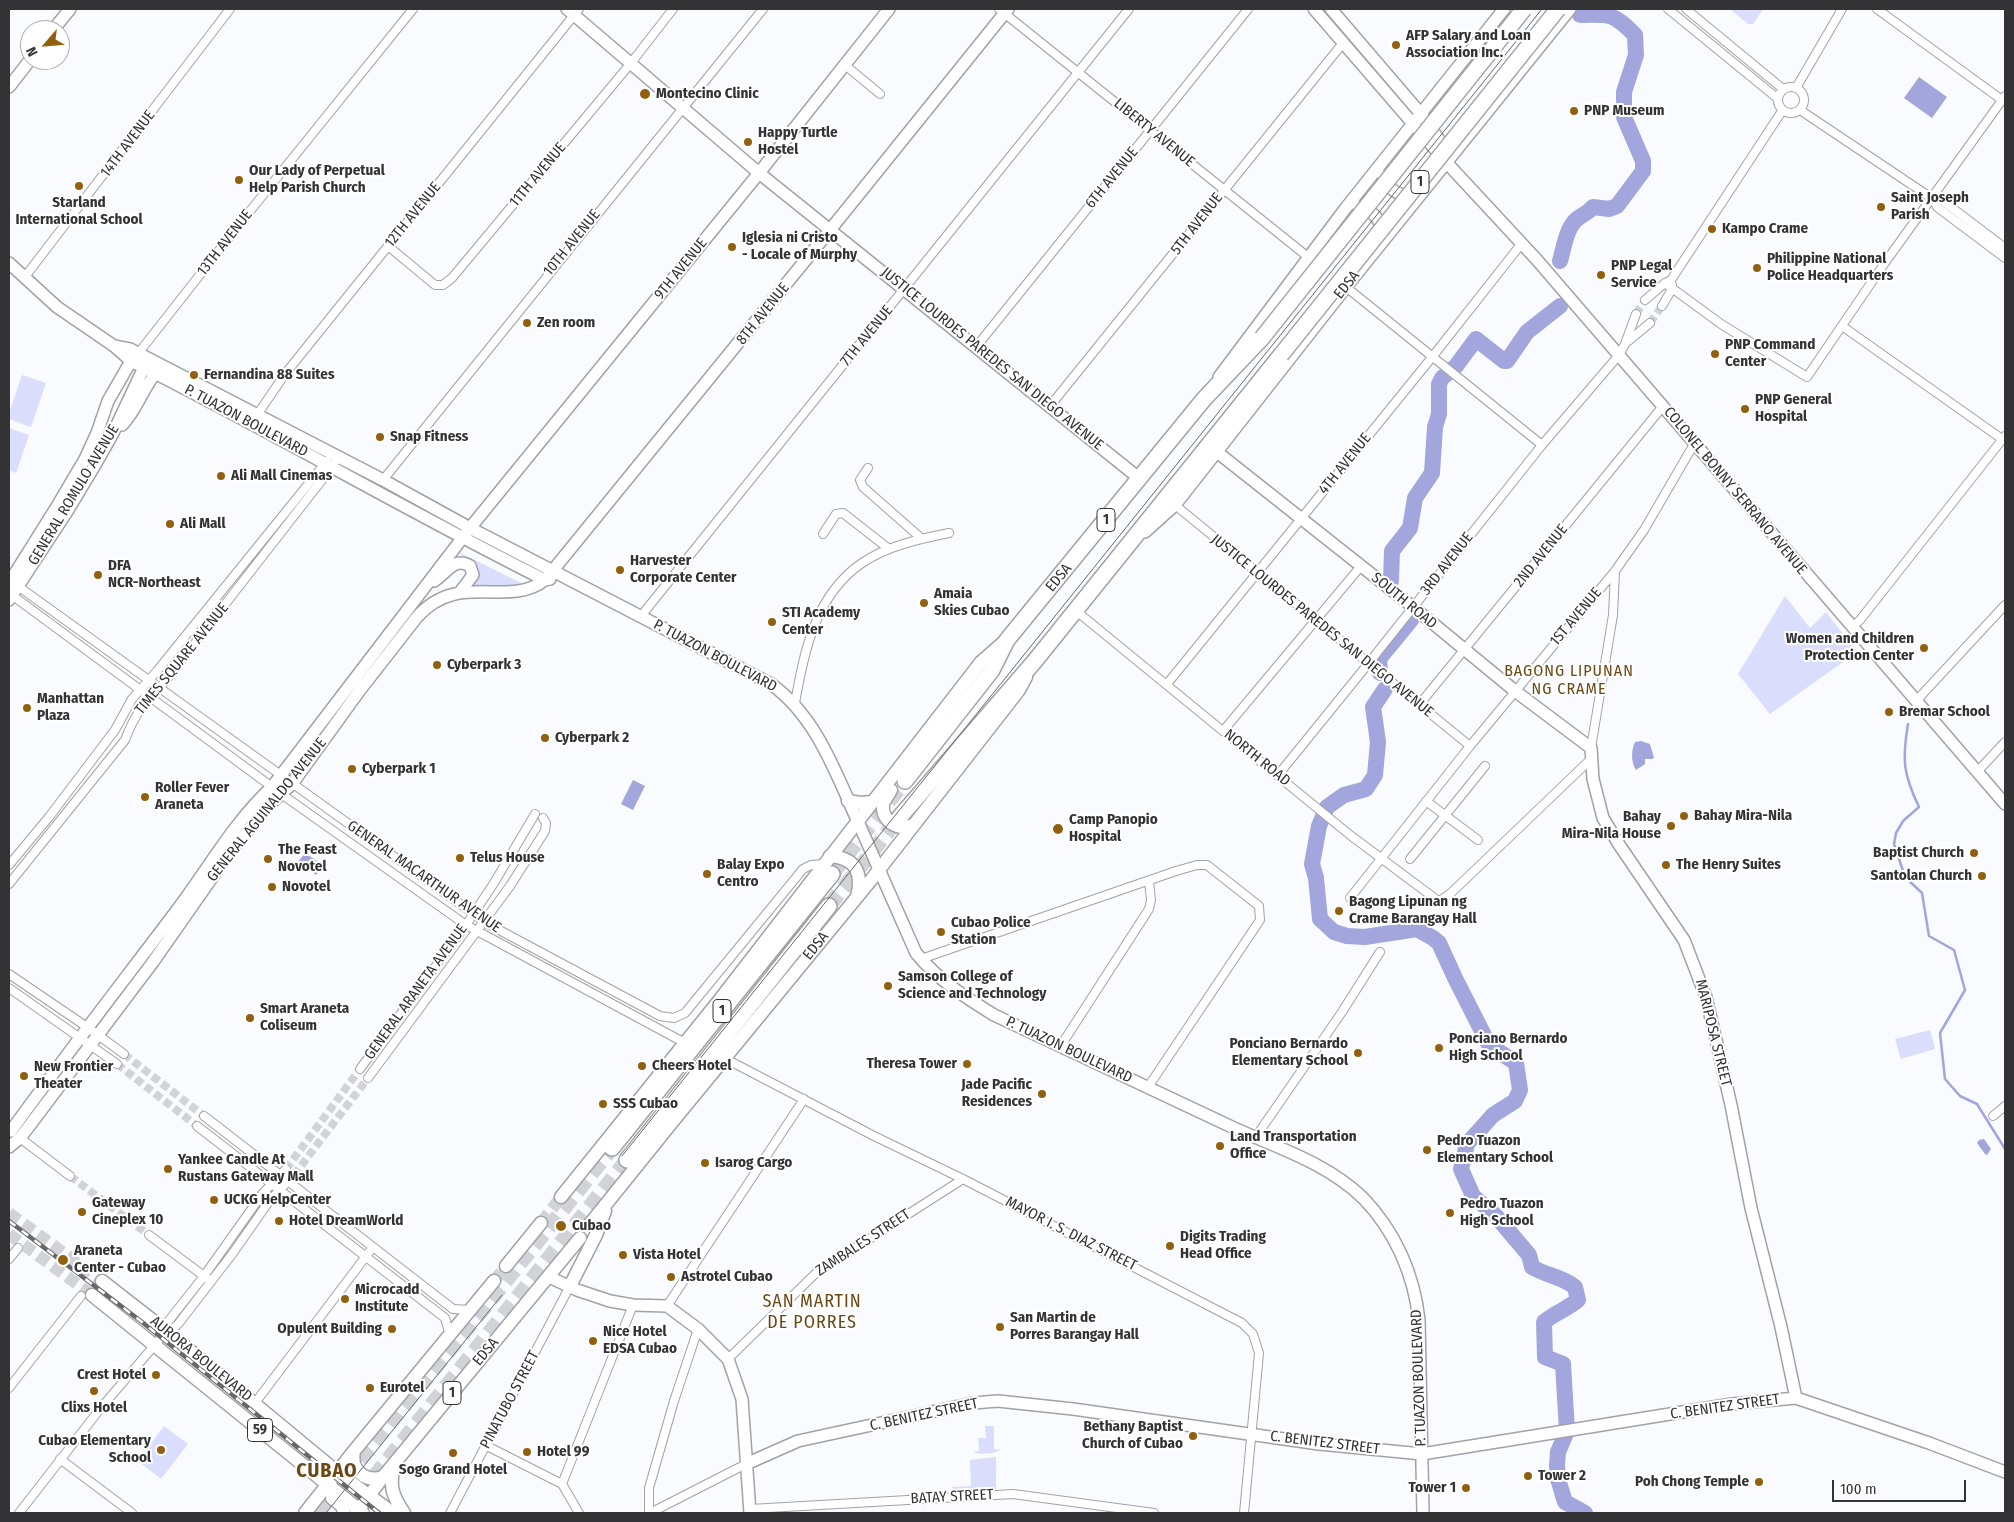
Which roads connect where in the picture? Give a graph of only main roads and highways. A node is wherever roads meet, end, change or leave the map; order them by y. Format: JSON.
{"nodes":[{"id":1,"x":1524,"y":9,"type":"edge"},
{"id":2,"x":1558,"y":9,"type":"edge"},
{"id":3,"x":1034,"y":662,"type":"junction"},
{"id":4,"x":900,"y":777,"type":"junction"},
{"id":5,"x":848,"y":801,"type":"road end"},
{"id":6,"x":873,"y":802,"type":"junction"},
{"id":7,"x":899,"y":818,"type":"tunnel mouth"},
{"id":8,"x":914,"y":825,"type":"junction"},
{"id":9,"x":829,"y":865,"type":"junction"},
{"id":10,"x":857,"y":897,"type":"junction"},
{"id":11,"x":829,"y":906,"type":"tunnel mouth"},
{"id":12,"x":612,"y":1148,"type":"tunnel mouth"},
{"id":13,"x":627,"y":1160,"type":"tunnel mouth"},
{"id":14,"x":562,"y":1197,"type":"tunnel mouth"},
{"id":15,"x":608,"y":1203,"type":"junction"},
{"id":16,"x":541,"y":1223,"type":"tunnel mouth"},
{"id":17,"x":590,"y":1224,"type":"dead end"},
{"id":18,"x":580,"y":1238,"type":"dead end"},
{"id":19,"x":506,"y":1266,"type":"tunnel mouth"},
{"id":20,"x":102,"y":1281,"type":"tunnel mouth"},
{"id":21,"x":494,"y":1281,"type":"tunnel mouth"},
{"id":22,"x":570,"y":1286,"type":"road end"},
{"id":23,"x":86,"y":1296,"type":"tunnel mouth"},
{"id":24,"x":162,"y":1336,"type":"junction"},
{"id":25,"x":354,"y":1451,"type":"junction"},
{"id":26,"x":395,"y":1463,"type":"junction"},
{"id":27,"x":338,"y":1472,"type":"junction"},
{"id":28,"x":383,"y":1477,"type":"junction"},
{"id":29,"x":327,"y":1485,"type":"junction"},
{"id":30,"x":369,"y":1497,"type":"junction"},
{"id":31,"x":308,"y":1509,"type":"edge"},
{"id":32,"x":359,"y":1512,"type":"edge"},
{"id":33,"x":344,"y":1513,"type":"edge"},
{"id":34,"x":393,"y":1513,"type":"edge"},
{"id":35,"x":404,"y":1513,"type":"edge"}],
"edges":[{"from":1,"to":4,"type":"highway","name":"EDSA","number":"1","bridge":true},
{"from":2,"to":3,"type":"highway","name":"EDSA","number":"1","bridge":true},
{"from":3,"to":7,"type":"highway","name":"EDSA","number":"1"},
{"from":3,"to":8,"type":"main road","name":"EDSA","number":"1"},
{"from":4,"to":6,"type":"main road","name":"EDSA","number":"1"},
{"from":4,"to":8,"type":"main road"},
{"from":5,"to":6,"type":"main road"},
{"from":6,"to":9,"type":"main road","name":"EDSA","number":"1"},
{"from":8,"to":10,"type":"main road","name":"EDSA","number":"1"},
{"from":9,"to":10,"type":"main road"},
{"from":9,"to":12,"type":"highway","name":"EDSA","number":"1"},
{"from":9,"to":14,"type":"main road","name":"EDSA","number":"1"},
{"from":10,"to":15,"type":"main road","name":"EDSA","number":"1"},
{"from":11,"to":13,"type":"highway","name":"EDSA","number":"1"},
{"from":15,"to":17,"type":"main road","name":"EDSA","number":"1"},
{"from":15,"to":22,"type":"main road"},
{"from":16,"to":19,"type":"main road"},
{"from":18,"to":26,"type":"main road","name":"EDSA","number":"1"},
{"from":20,"to":24,"type":"main road","name":"AURORA BOULEVARD","number":"59"},
{"from":21,"to":25,"type":"main road"},
{"from":23,"to":24,"type":"main road","name":"AURORA BOULEVARD","number":"59"},
{"from":24,"to":27,"type":"main road","name":"AURORA BOULEVARD","number":"59"},
{"from":24,"to":29,"type":"main road","name":"AURORA BOULEVARD","number":"59"},
{"from":25,"to":27,"type":"main road"},
{"from":25,"to":28,"type":"main road"},
{"from":26,"to":28,"type":"main road","name":"EDSA","number":"1"},
{"from":26,"to":35,"type":"main road"},
{"from":27,"to":29,"type":"main road"},
{"from":27,"to":30,"type":"main road","name":"AURORA BOULEVARD","number":"59"},
{"from":28,"to":30,"type":"main road","name":"EDSA","number":"1"},
{"from":29,"to":31,"type":"main road"},
{"from":29,"to":32,"type":"main road","name":"AURORA BOULEVARD","number":"59"},
{"from":30,"to":32,"type":"main road","name":"EDSA","number":"1"},
{"from":30,"to":34,"type":"main road","name":"AURORA BOULEVARD"},
{"from":31,"to":33,"type":"main road"}]}
